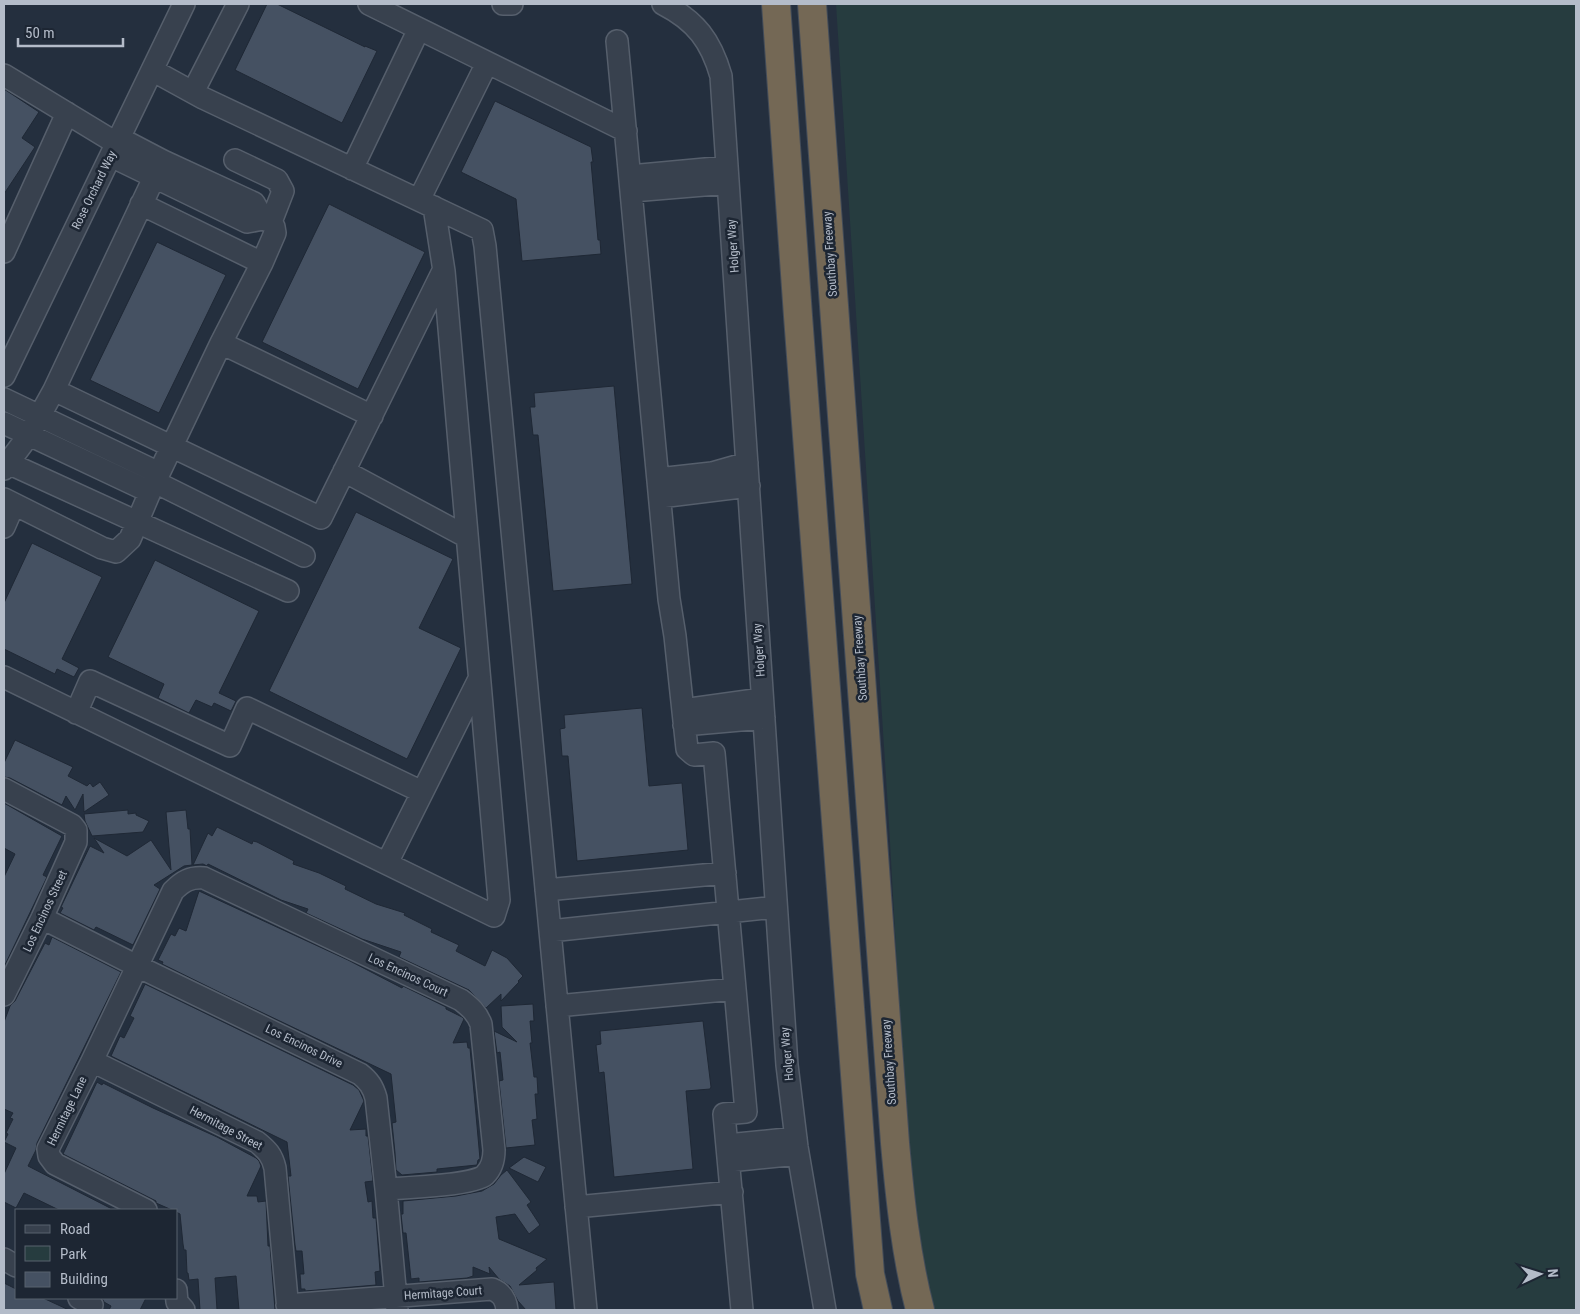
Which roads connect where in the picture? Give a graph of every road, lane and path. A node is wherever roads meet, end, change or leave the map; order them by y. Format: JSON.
{"nodes":[{"id":1,"x":184,"y":4,"type":"edge"},
{"id":2,"x":238,"y":4,"type":"edge"},
{"id":3,"x":369,"y":4,"type":"edge"},
{"id":4,"x":502,"y":4,"type":"edge"},
{"id":5,"x":512,"y":4,"type":"edge"},
{"id":6,"x":776,"y":4,"type":"edge"},
{"id":7,"x":812,"y":4,"type":"edge"},
{"id":8,"x":677,"y":7,"type":"edge"},
{"id":9,"x":419,"y":29,"type":"junction"},
{"id":10,"x":617,"y":42,"type":"dead end"},
{"id":11,"x":487,"y":63,"type":"junction"},
{"id":12,"x":152,"y":70,"type":"junction"},
{"id":13,"x":4,"y":75,"type":"edge"},
{"id":14,"x":193,"y":92,"type":"junction"},
{"id":15,"x":67,"y":113,"type":"junction"},
{"id":16,"x":626,"y":131,"type":"junction"},
{"id":17,"x":116,"y":146,"type":"junction"},
{"id":18,"x":235,"y":160,"type":"dead end"},
{"id":19,"x":158,"y":169,"type":"junction"},
{"id":20,"x":352,"y":169,"type":"junction"},
{"id":21,"x":728,"y":175,"type":"junction"},
{"id":22,"x":631,"y":184,"type":"junction"},
{"id":23,"x":142,"y":204,"type":"junction"},
{"id":24,"x":427,"y":204,"type":"junction"},
{"id":25,"x":267,"y":221,"type":"junction"},
{"id":26,"x":4,"y":252,"type":"edge"},
{"id":27,"x":262,"y":263,"type":"junction"},
{"id":28,"x":444,"y":271,"type":"junction"},
{"id":29,"x":221,"y":343,"type":"junction"},
{"id":30,"x":10,"y":348,"type":"edge"},
{"id":31,"x":4,"y":376,"type":"edge"},
{"id":32,"x":54,"y":390,"type":"junction"},
{"id":33,"x":4,"y":399,"type":"edge"},
{"id":34,"x":39,"y":415,"type":"junction"},
{"id":35,"x":372,"y":416,"type":"junction"},
{"id":36,"x":4,"y":423,"type":"edge"},
{"id":37,"x":29,"y":435,"type":"junction"},
{"id":38,"x":172,"y":446,"type":"junction"},
{"id":39,"x":747,"y":463,"type":"junction"},
{"id":40,"x":6,"y":466,"type":"edge"},
{"id":41,"x":344,"y":471,"type":"junction"},
{"id":42,"x":154,"y":482,"type":"junction"},
{"id":43,"x":749,"y":486,"type":"junction"},
{"id":44,"x":659,"y":488,"type":"junction"},
{"id":45,"x":9,"y":502,"type":"edge"},
{"id":46,"x":137,"y":522,"type":"junction"},
{"id":47,"x":4,"y":527,"type":"edge"},
{"id":48,"x":467,"y":537,"type":"junction"},
{"id":49,"x":304,"y":556,"type":"dead end"},
{"id":50,"x":288,"y":591,"type":"dead end"},
{"id":51,"x":4,"y":677,"type":"edge"},
{"id":52,"x":479,"y":679,"type":"junction"},
{"id":53,"x":763,"y":709,"type":"junction"},
{"id":54,"x":76,"y":712,"type":"junction"},
{"id":55,"x":684,"y":717,"type":"junction"},
{"id":56,"x":4,"y":789,"type":"edge"},
{"id":57,"x":422,"y":792,"type":"junction"},
{"id":58,"x":387,"y":863,"type":"junction"},
{"id":59,"x":725,"y":873,"type":"junction"},
{"id":60,"x":546,"y":890,"type":"junction"},
{"id":61,"x":878,"y":905,"type":"junction"},
{"id":62,"x":776,"y":907,"type":"junction"},
{"id":63,"x":729,"y":912,"type":"junction"},
{"id":64,"x":42,"y":918,"type":"junction"},
{"id":65,"x":550,"y":931,"type":"junction"},
{"id":66,"x":137,"y":966,"type":"junction"},
{"id":67,"x":735,"y":989,"type":"junction"},
{"id":68,"x":4,"y":995,"type":"edge"},
{"id":69,"x":557,"y":1006,"type":"junction"},
{"id":70,"x":92,"y":1061,"type":"junction"},
{"id":71,"x":797,"y":1146,"type":"junction"},
{"id":72,"x":728,"y":1153,"type":"junction"},
{"id":73,"x":386,"y":1189,"type":"junction"},
{"id":74,"x":732,"y":1192,"type":"junction"},
{"id":75,"x":576,"y":1207,"type":"junction"},
{"id":76,"x":142,"y":1209,"type":"edge"},
{"id":77,"x":4,"y":1259,"type":"edge"},
{"id":78,"x":15,"y":1265,"type":"edge"},
{"id":79,"x":870,"y":1274,"type":"junction"},
{"id":80,"x":177,"y":1299,"type":"edge"},
{"id":81,"x":396,"y":1303,"type":"edge"},
{"id":82,"x":287,"y":1308,"type":"edge"},
{"id":83,"x":184,"y":1310,"type":"edge"},
{"id":84,"x":507,"y":1310,"type":"edge"},
{"id":85,"x":586,"y":1310,"type":"edge"},
{"id":86,"x":737,"y":1310,"type":"edge"},
{"id":87,"x":742,"y":1310,"type":"edge"},
{"id":88,"x":825,"y":1310,"type":"edge"},
{"id":89,"x":868,"y":1310,"type":"edge"},
{"id":90,"x":878,"y":1310,"type":"edge"},
{"id":91,"x":908,"y":1310,"type":"edge"},
{"id":92,"x":920,"y":1310,"type":"edge"}],
"edges":[{"from":1,"to":12,"type":"street","name":"Rose Orchard Way"},
{"from":2,"to":14,"type":"street"},
{"from":3,"to":9,"type":"street"},
{"from":4,"to":5,"type":"street"},
{"from":6,"to":79,"type":"highway"},
{"from":7,"to":61,"type":"highway","name":"Southbay Freeway"},
{"from":8,"to":21,"type":"street","name":"Holger Way"},
{"from":9,"to":11,"type":"street"},
{"from":9,"to":20,"type":"street"},
{"from":10,"to":16,"type":"street"},
{"from":11,"to":16,"type":"street"},
{"from":11,"to":24,"type":"street"},
{"from":12,"to":14,"type":"street"},
{"from":12,"to":17,"type":"street","name":"Rose Orchard Way"},
{"from":13,"to":15,"type":"street"},
{"from":14,"to":20,"type":"street"},
{"from":15,"to":17,"type":"street"},
{"from":15,"to":26,"type":"street"},
{"from":16,"to":22,"type":"street"},
{"from":17,"to":19,"type":"street"},
{"from":17,"to":30,"type":"street","name":"Rose Orchard Way"},
{"from":18,"to":25,"type":"street"},
{"from":19,"to":23,"type":"street"},
{"from":19,"to":25,"type":"street"},
{"from":20,"to":24,"type":"street"},
{"from":21,"to":22,"type":"street"},
{"from":21,"to":39,"type":"street","name":"Holger Way"},
{"from":22,"to":44,"type":"street"},
{"from":23,"to":27,"type":"street"},
{"from":23,"to":32,"type":"street"},
{"from":24,"to":28,"type":"street"},
{"from":24,"to":60,"type":"street"},
{"from":25,"to":27,"type":"street"},
{"from":27,"to":29,"type":"street"},
{"from":28,"to":35,"type":"street"},
{"from":28,"to":48,"type":"street"},
{"from":29,"to":35,"type":"street"},
{"from":29,"to":38,"type":"street"},
{"from":30,"to":31,"type":"street","name":"Rose Orchard Way"},
{"from":32,"to":34,"type":"street"},
{"from":32,"to":38,"type":"street"},
{"from":33,"to":34,"type":"street"},
{"from":34,"to":37,"type":"street"},
{"from":34,"to":42,"type":"street"},
{"from":35,"to":41,"type":"street"},
{"from":36,"to":37,"type":"street"},
{"from":37,"to":40,"type":"street"},
{"from":37,"to":42,"type":"street"},
{"from":38,"to":41,"type":"street"},
{"from":38,"to":42,"type":"street"},
{"from":39,"to":43,"type":"street","name":"Holger Way"},
{"from":39,"to":44,"type":"street"},
{"from":40,"to":46,"type":"street"},
{"from":41,"to":48,"type":"street"},
{"from":42,"to":46,"type":"street"},
{"from":42,"to":49,"type":"street"},
{"from":43,"to":44,"type":"street"},
{"from":43,"to":53,"type":"street","name":"Holger Way"},
{"from":44,"to":55,"type":"street"},
{"from":45,"to":46,"type":"street"},
{"from":45,"to":47,"type":"street"},
{"from":46,"to":50,"type":"street"},
{"from":48,"to":52,"type":"street"},
{"from":51,"to":54,"type":"street"},
{"from":52,"to":57,"type":"street"},
{"from":52,"to":58,"type":"street"},
{"from":53,"to":55,"type":"street"},
{"from":53,"to":62,"type":"street","name":"Holger Way"},
{"from":54,"to":57,"type":"street"},
{"from":54,"to":58,"type":"street"},
{"from":55,"to":59,"type":"street"},
{"from":56,"to":64,"type":"street","name":"Los Encinos Street"},
{"from":57,"to":58,"type":"street"},
{"from":59,"to":60,"type":"street"},
{"from":59,"to":63,"type":"street"},
{"from":60,"to":65,"type":"street"},
{"from":61,"to":91,"type":"highway"},
{"from":61,"to":92,"type":"highway","name":"Southbay Freeway"},
{"from":62,"to":63,"type":"street"},
{"from":62,"to":71,"type":"street","name":"Holger Way"},
{"from":63,"to":65,"type":"street"},
{"from":63,"to":67,"type":"street"},
{"from":64,"to":66,"type":"street","name":"Los Encinos Drive"},
{"from":64,"to":68,"type":"street","name":"Los Encinos Street"},
{"from":65,"to":69,"type":"street"},
{"from":66,"to":70,"type":"street","name":"Hermitage Lane"},
{"from":66,"to":73,"type":"street","name":"Los Encinos Drive"},
{"from":66,"to":73,"type":"street","name":"Los Encinos Court"},
{"from":67,"to":69,"type":"street"},
{"from":67,"to":72,"type":"street"},
{"from":69,"to":75,"type":"street"},
{"from":70,"to":76,"type":"street","name":"Hermitage Lane"},
{"from":70,"to":82,"type":"street","name":"Hermitage Street"},
{"from":71,"to":72,"type":"street"},
{"from":71,"to":88,"type":"street","name":"Holger Way"},
{"from":72,"to":74,"type":"street"},
{"from":73,"to":81,"type":"street","name":"Los Encinos Drive"},
{"from":74,"to":75,"type":"street"},
{"from":74,"to":87,"type":"street"},
{"from":75,"to":85,"type":"street"},
{"from":77,"to":78,"type":"street"},
{"from":79,"to":89,"type":"highway"},
{"from":79,"to":90,"type":"highway"},
{"from":80,"to":83,"type":"street"},
{"from":81,"to":82,"type":"street","name":"Hermitage Court"},
{"from":81,"to":84,"type":"street","name":"Hermitage Court"},
{"from":86,"to":87,"type":"street"}]}
